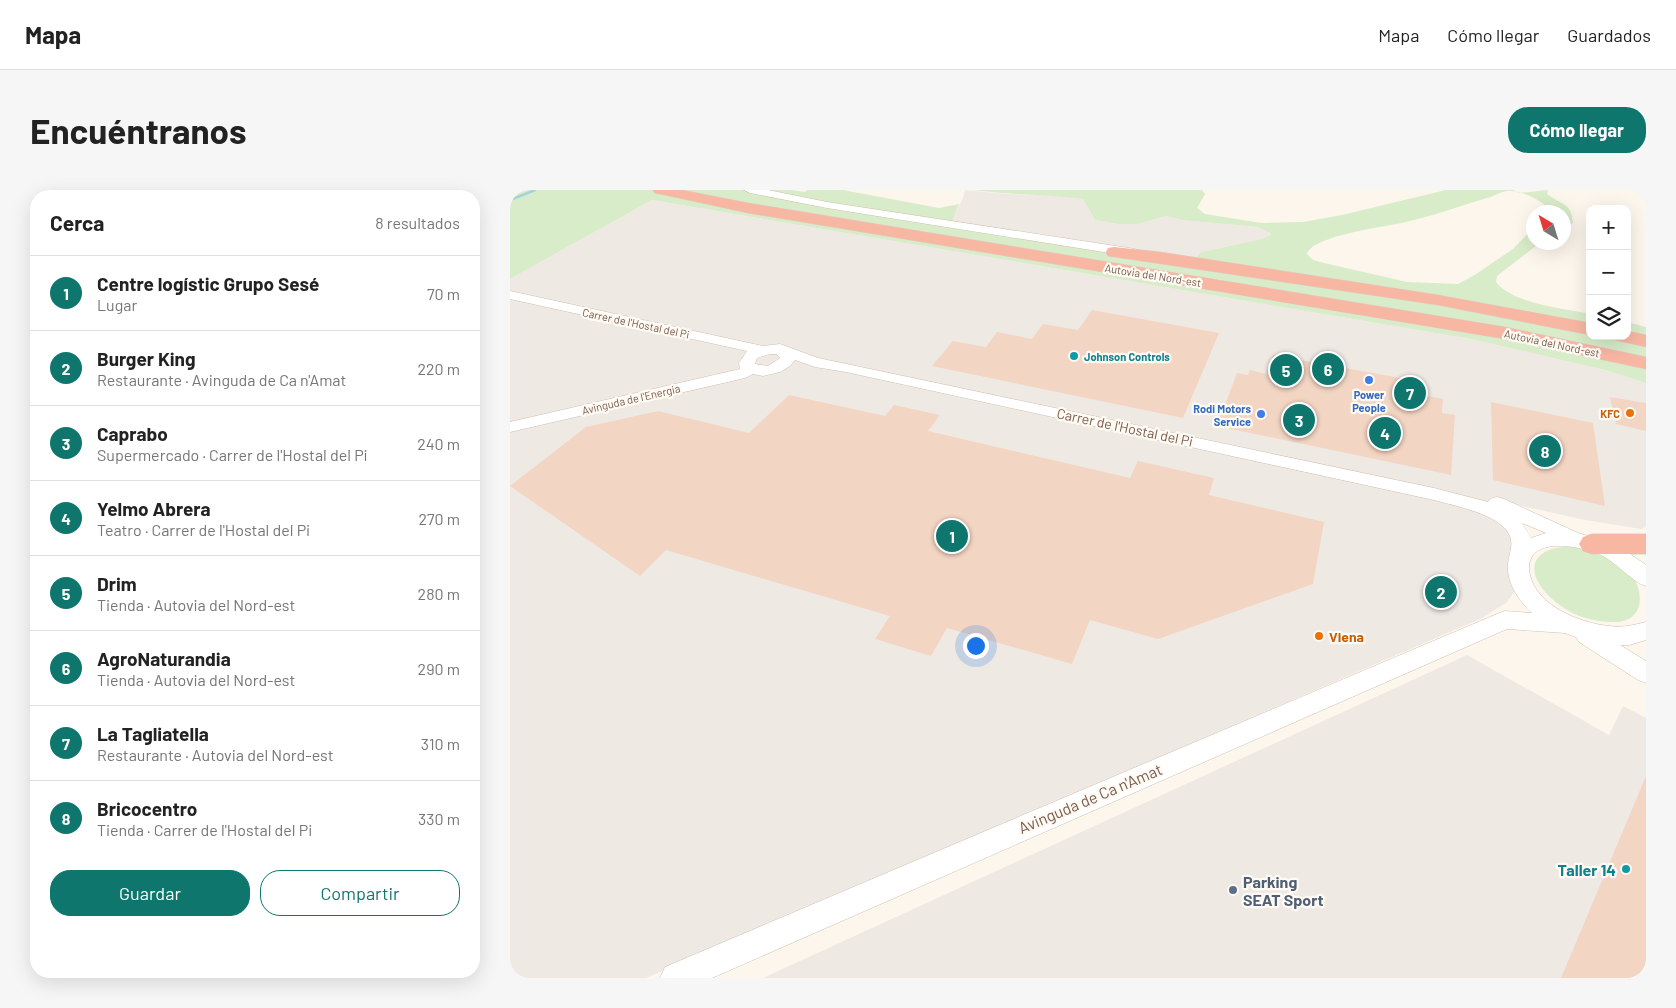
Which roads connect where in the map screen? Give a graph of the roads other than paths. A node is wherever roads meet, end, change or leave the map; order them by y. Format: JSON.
{"nodes":[{"id":1,"x":660,"y":190,"type":"edge"},
{"id":2,"x":704,"y":190,"type":"edge"},
{"id":3,"x":750,"y":190,"type":"edge"},
{"id":4,"x":907,"y":224,"type":"junction"},
{"id":5,"x":1160,"y":257,"type":"junction"},
{"id":6,"x":1174,"y":280,"type":"junction"},
{"id":7,"x":510,"y":295,"type":"edge"},
{"id":8,"x":1586,"y":328,"type":"edge"},
{"id":9,"x":1631,"y":338,"type":"edge"},
{"id":10,"x":1646,"y":342,"type":"edge"},
{"id":11,"x":762,"y":350,"type":"junction"},
{"id":12,"x":1646,"y":351,"type":"edge"},
{"id":13,"x":1566,"y":355,"type":"junction"},
{"id":14,"x":783,"y":358,"type":"junction"},
{"id":15,"x":1646,"y":363,"type":"edge"},
{"id":16,"x":750,"y":368,"type":"junction"},
{"id":17,"x":1646,"y":372,"type":"edge"},
{"id":18,"x":1646,"y":378,"type":"edge"},
{"id":19,"x":510,"y":427,"type":"edge"},
{"id":20,"x":1434,"y":494,"type":"junction"},
{"id":21,"x":1587,"y":542,"type":"junction"},
{"id":22,"x":1646,"y":544,"type":"edge"},
{"id":23,"x":1521,"y":555,"type":"junction"},
{"id":24,"x":1646,"y":578,"type":"edge"},
{"id":25,"x":1528,"y":593,"type":"junction"},
{"id":26,"x":1505,"y":620,"type":"junction"},
{"id":27,"x":1571,"y":627,"type":"junction"},
{"id":28,"x":1646,"y":631,"type":"edge"},
{"id":29,"x":1646,"y":673,"type":"edge"},
{"id":30,"x":676,"y":978,"type":"edge"}],
"edges":[{"from":1,"to":6,"type":"highway","name":"Autovia del Nord-est"},
{"from":2,"to":4,"type":"highway","name":"Autovia del Nord-est"},
{"from":3,"to":5,"type":"street"},
{"from":4,"to":5,"type":"highway"},
{"from":4,"to":12,"type":"highway","name":"Autovia del Nord-est"},
{"from":5,"to":8,"type":"highway"},
{"from":6,"to":13,"type":"highway"},
{"from":6,"to":15,"type":"highway","name":"Autovia del Nord-est"},
{"from":7,"to":11,"type":"street","name":"Carrer de l'Hostal del Pi"},
{"from":9,"to":10,"type":"highway"},
{"from":11,"to":14,"type":"street","name":"Carrer de l'Hostal del Pi"},
{"from":11,"to":16,"type":"street"},
{"from":13,"to":17,"type":"highway"},
{"from":13,"to":18,"type":"highway"},
{"from":14,"to":16,"type":"street"},
{"from":14,"to":20,"type":"street","name":"Carrer de l'Hostal del Pi"},
{"from":16,"to":19,"type":"street","name":"Avinguda de l'Energia"},
{"from":20,"to":21,"type":"street","name":"Carrer de l'Hostal del Pi"},
{"from":20,"to":23,"type":"street","name":"Carrer de l'Hostal del Pi"},
{"from":21,"to":22,"type":"highway"},
{"from":21,"to":23,"type":"street"},
{"from":21,"to":24,"type":"street","name":"Carrer de l'Hostal del Pi"},
{"from":23,"to":25,"type":"street","name":"Carrer de l'Hostal del Pi"},
{"from":25,"to":26,"type":"street","name":"Avinguda de Ca n'Amat"},
{"from":25,"to":27,"type":"street"},
{"from":26,"to":27,"type":"street","name":"Avinguda de Ca n'Amat"},
{"from":26,"to":30,"type":"street","name":"Avinguda de Ca n'Amat"},
{"from":27,"to":28,"type":"street","name":"Avinguda de Ca n'Amat"},
{"from":27,"to":29,"type":"street"}]}
